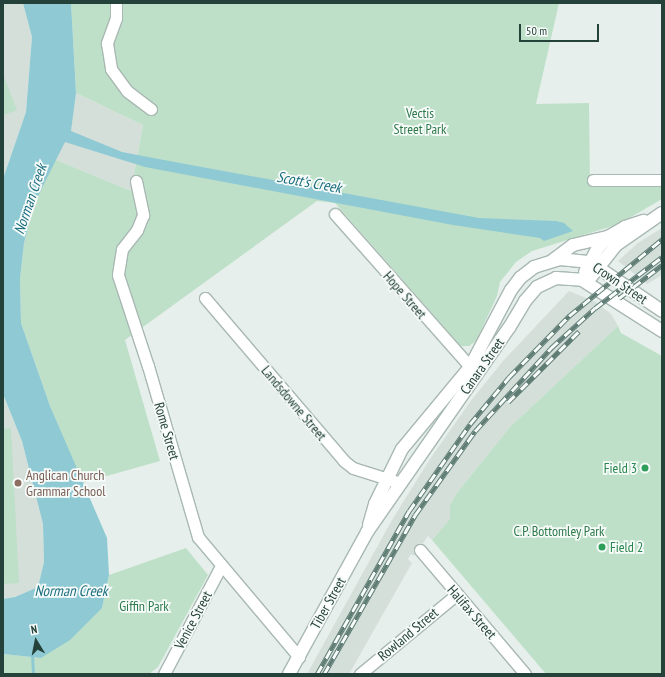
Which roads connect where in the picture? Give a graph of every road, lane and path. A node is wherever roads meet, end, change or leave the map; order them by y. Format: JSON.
{"nodes":[{"id":1,"x":116,"y":3,"type":"edge"},
{"id":2,"x":151,"y":109,"type":"dead end"},
{"id":3,"x":593,"y":180,"type":"dead end"},
{"id":4,"x":662,"y":180,"type":"edge"},
{"id":5,"x":136,"y":181,"type":"dead end"},
{"id":6,"x":335,"y":214,"type":"dead end"},
{"id":7,"x":658,"y":216,"type":"edge"},
{"id":8,"x":608,"y":237,"type":"junction"},
{"id":9,"x":553,"y":260,"type":"junction"},
{"id":10,"x":594,"y":264,"type":"junction"},
{"id":11,"x":584,"y":281,"type":"junction"},
{"id":12,"x":205,"y":298,"type":"dead end"},
{"id":13,"x":662,"y":311,"type":"edge"},
{"id":14,"x":662,"y":331,"type":"edge"},
{"id":15,"x":473,"y":371,"type":"junction"},
{"id":16,"x":387,"y":478,"type":"junction"},
{"id":17,"x":401,"y":483,"type":"junction"},
{"id":18,"x":367,"y":532,"type":"junction"},
{"id":19,"x":420,"y":550,"type":"dead end"},
{"id":20,"x":221,"y":566,"type":"junction"},
{"id":21,"x":456,"y":595,"type":"junction"},
{"id":22,"x":299,"y":657,"type":"junction"},
{"id":23,"x":164,"y":674,"type":"edge"},
{"id":24,"x":289,"y":674,"type":"edge"},
{"id":25,"x":360,"y":674,"type":"edge"},
{"id":26,"x":525,"y":674,"type":"edge"}],
"edges":[{"from":1,"to":2,"type":"street"},
{"from":3,"to":4,"type":"street"},
{"from":5,"to":20,"type":"street","name":"Rome Street"},
{"from":6,"to":15,"type":"street","name":"Hope Street"},
{"from":7,"to":8,"type":"main road"},
{"from":7,"to":10,"type":"main road"},
{"from":8,"to":9,"type":"main road"},
{"from":8,"to":10,"type":"main road"},
{"from":9,"to":10,"type":"main road","name":"Crown Street"},
{"from":9,"to":15,"type":"main road","name":"Canara Street"},
{"from":10,"to":11,"type":"main road"},
{"from":10,"to":13,"type":"main road","name":"Crown Street"},
{"from":11,"to":14,"type":"main road","name":"Crown Street"},
{"from":11,"to":15,"type":"main road","name":"Canara Street"},
{"from":12,"to":16,"type":"street","name":"Landsdowne Street"},
{"from":15,"to":16,"type":"main road","name":"Canara Street"},
{"from":15,"to":17,"type":"main road","name":"Canara Street"},
{"from":16,"to":17,"type":"street","name":"Landsdowne Street"},
{"from":16,"to":18,"type":"main road","name":"Tiber Street"},
{"from":17,"to":18,"type":"main road","name":"Tiber Street"},
{"from":18,"to":22,"type":"main road","name":"Tiber Street"},
{"from":19,"to":21,"type":"street","name":"Halifax Street"},
{"from":20,"to":22,"type":"street","name":"Rome Street"},
{"from":20,"to":23,"type":"street","name":"Venice Street"},
{"from":21,"to":25,"type":"street","name":"Rowland Street"},
{"from":21,"to":26,"type":"street","name":"Halifax Street"},
{"from":22,"to":24,"type":"main road","name":"Tiber Street"}]}
